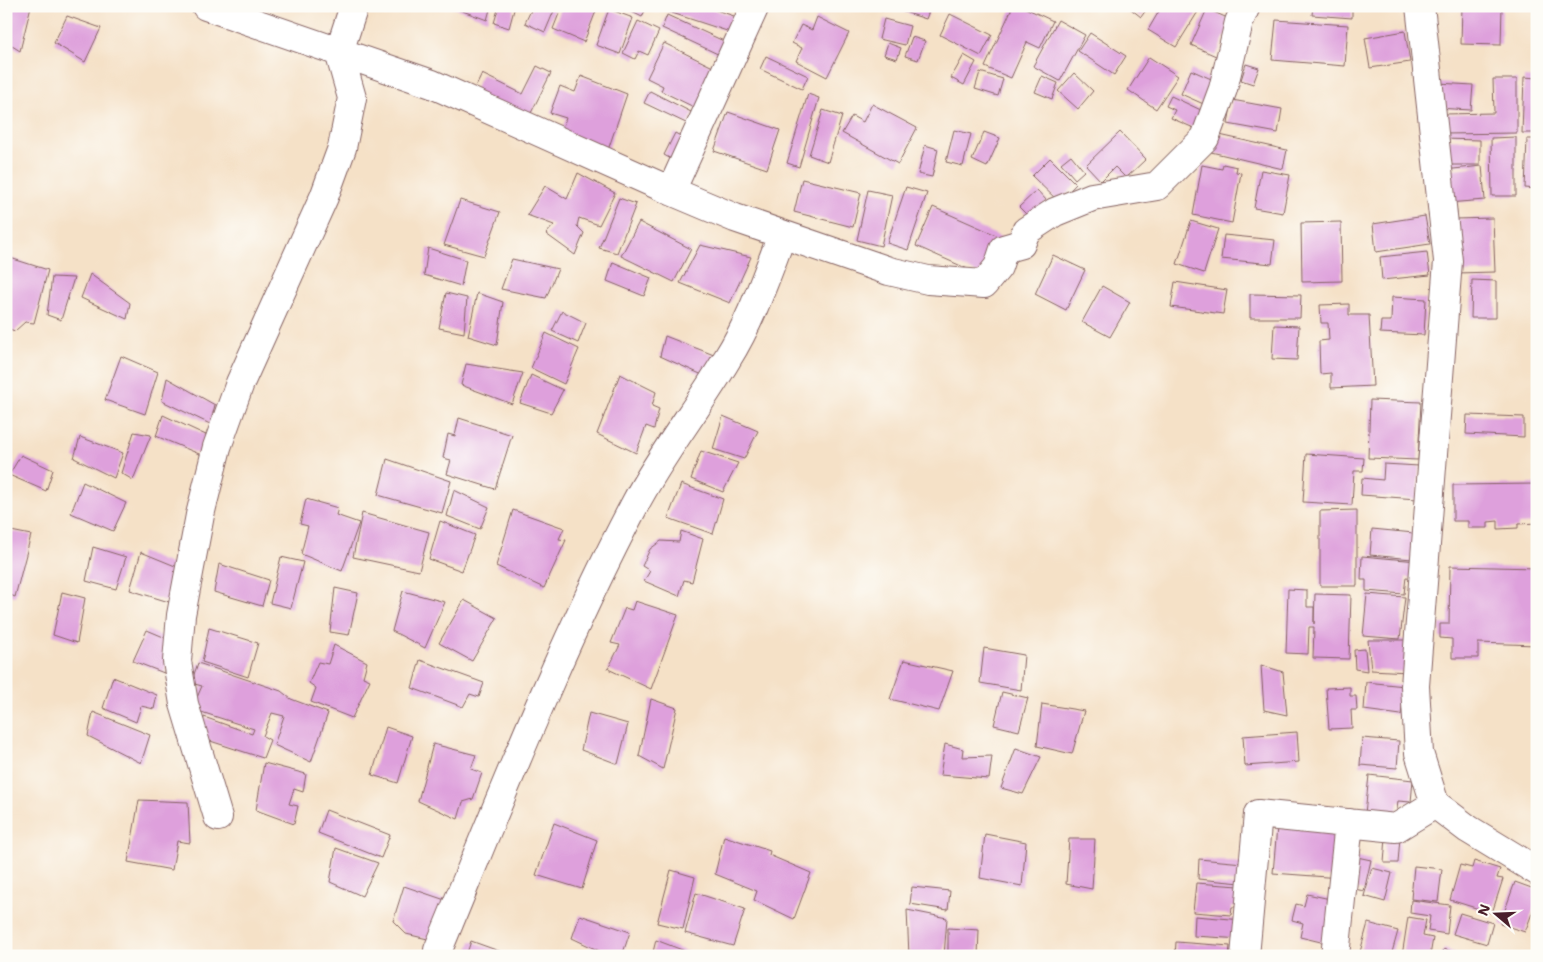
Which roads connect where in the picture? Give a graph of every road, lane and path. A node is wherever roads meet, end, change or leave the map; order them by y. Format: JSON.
{"nodes":[{"id":1,"x":206,"y":6,"type":"edge"},
{"id":2,"x":354,"y":6,"type":"edge"},
{"id":3,"x":755,"y":6,"type":"edge"},
{"id":4,"x":1246,"y":6,"type":"edge"},
{"id":5,"x":1420,"y":6,"type":"edge"},
{"id":6,"x":339,"y":52,"type":"junction"},
{"id":7,"x":671,"y":191,"type":"junction"},
{"id":8,"x":782,"y":235,"type":"junction"},
{"id":9,"x":1435,"y":804,"type":"junction"},
{"id":10,"x":218,"y":817,"type":"dead end"},
{"id":11,"x":1349,"y":823,"type":"junction"},
{"id":12,"x":1537,"y":871,"type":"edge"},
{"id":13,"x":438,"y":950,"type":"dead end"},
{"id":14,"x":1245,"y":956,"type":"edge"},
{"id":15,"x":1335,"y":956,"type":"edge"}],
"edges":[{"from":1,"to":6,"type":"street"},
{"from":2,"to":6,"type":"street"},
{"from":3,"to":7,"type":"street"},
{"from":4,"to":8,"type":"street"},
{"from":5,"to":9,"type":"street"},
{"from":6,"to":7,"type":"street"},
{"from":6,"to":10,"type":"street"},
{"from":7,"to":8,"type":"street"},
{"from":8,"to":13,"type":"street"},
{"from":9,"to":11,"type":"street"},
{"from":9,"to":12,"type":"street"},
{"from":11,"to":14,"type":"street"},
{"from":11,"to":15,"type":"street"}]}
